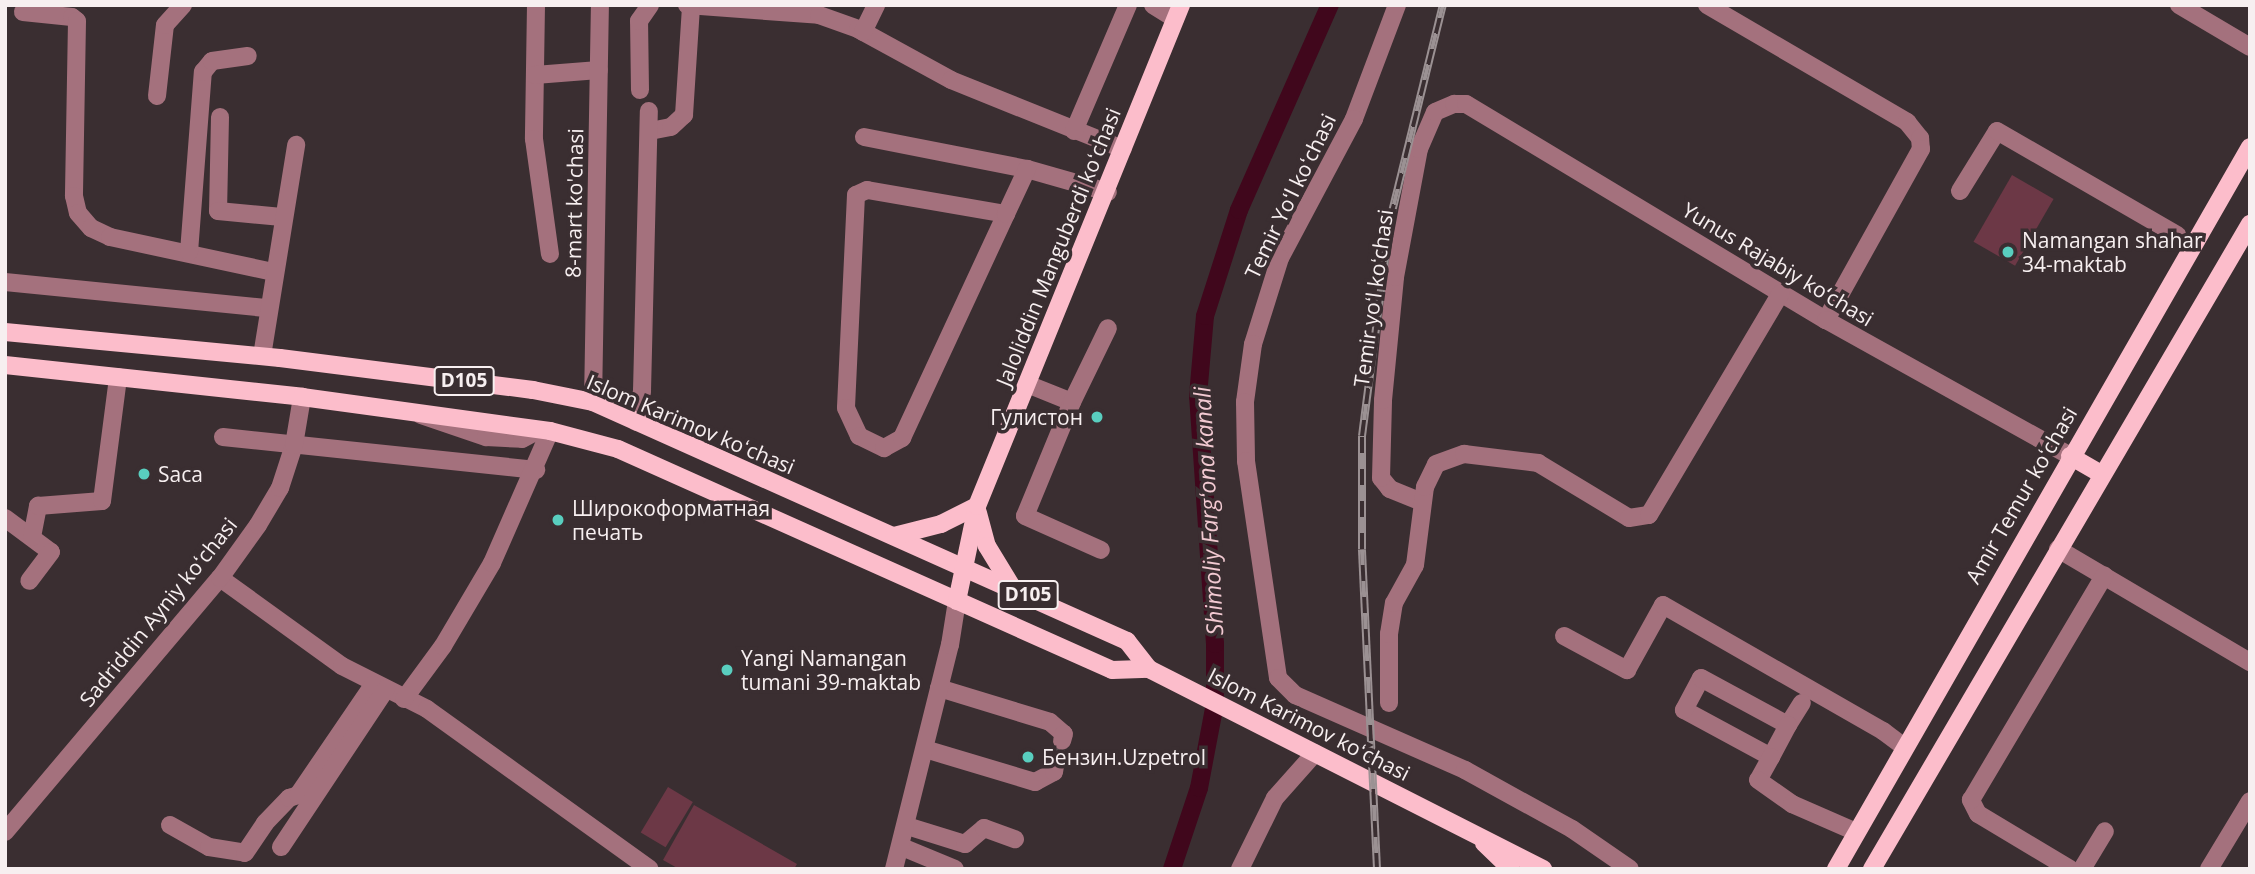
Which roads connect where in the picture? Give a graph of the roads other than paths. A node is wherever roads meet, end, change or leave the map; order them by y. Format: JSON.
{"nodes":[{"id":1,"x":183,"y":5,"type":"edge"},
{"id":2,"x":536,"y":5,"type":"edge"},
{"id":3,"x":600,"y":5,"type":"edge"},
{"id":4,"x":650,"y":5,"type":"edge"},
{"id":5,"x":876,"y":5,"type":"edge"},
{"id":6,"x":1128,"y":5,"type":"edge"},
{"id":7,"x":1153,"y":5,"type":"edge"},
{"id":8,"x":1397,"y":5,"type":"edge"},
{"id":9,"x":1707,"y":5,"type":"edge"},
{"id":10,"x":2179,"y":5,"type":"edge"},
{"id":11,"x":689,"y":6,"type":"edge"},
{"id":12,"x":23,"y":12,"type":"dead end"},
{"id":13,"x":1178,"y":12,"type":"edge"},
{"id":14,"x":2207,"y":12,"type":"edge"},
{"id":15,"x":863,"y":32,"type":"junction"},
{"id":16,"x":2250,"y":47,"type":"edge"},
{"id":17,"x":248,"y":56,"type":"dead end"},
{"id":18,"x":599,"y":70,"type":"junction"},
{"id":19,"x":535,"y":75,"type":"junction"},
{"id":20,"x":640,"y":90,"type":"dead end"},
{"id":21,"x":157,"y":96,"type":"dead end"},
{"id":22,"x":1466,"y":104,"type":"joint"},
{"id":23,"x":649,"y":111,"type":"dead end"},
{"id":24,"x":219,"y":117,"type":"dead end"},
{"id":25,"x":650,"y":131,"type":"junction"},
{"id":26,"x":1074,"y":131,"type":"junction"},
{"id":27,"x":863,"y":137,"type":"dead end"},
{"id":28,"x":198,"y":141,"type":"junction"},
{"id":29,"x":218,"y":142,"type":"junction"},
{"id":30,"x":296,"y":145,"type":"dead end"},
{"id":31,"x":2250,"y":146,"type":"edge"},
{"id":32,"x":1123,"y":149,"type":"junction"},
{"id":33,"x":1027,"y":169,"type":"junction"},
{"id":34,"x":1961,"y":191,"type":"dead end"},
{"id":35,"x":1108,"y":192,"type":"junction"},
{"id":36,"x":1006,"y":214,"type":"junction"},
{"id":37,"x":282,"y":217,"type":"junction"},
{"id":38,"x":2177,"y":235,"type":"dead end"},
{"id":39,"x":2247,"y":235,"type":"edge"},
{"id":40,"x":189,"y":251,"type":"junction"},
{"id":41,"x":550,"y":254,"type":"dead end"},
{"id":42,"x":273,"y":272,"type":"junction"},
{"id":43,"x":5,"y":282,"type":"edge"},
{"id":44,"x":1781,"y":293,"type":"junction"},
{"id":45,"x":266,"y":308,"type":"junction"},
{"id":46,"x":1826,"y":320,"type":"junction"},
{"id":47,"x":1108,"y":328,"type":"dead end"},
{"id":48,"x":5,"y":332,"type":"edge"},
{"id":49,"x":262,"y":356,"type":"junction"},
{"id":50,"x":5,"y":365,"type":"edge"},
{"id":51,"x":118,"y":377,"type":"junction"},
{"id":52,"x":1027,"y":384,"type":"junction"},
{"id":53,"x":302,"y":397,"type":"junction"},
{"id":54,"x":593,"y":402,"type":"junction"},
{"id":55,"x":1072,"y":402,"type":"junction"},
{"id":56,"x":636,"y":422,"type":"junction"},
{"id":57,"x":545,"y":430,"type":"junction"},
{"id":58,"x":223,"y":437,"type":"dead end"},
{"id":59,"x":294,"y":445,"type":"junction"},
{"id":60,"x":2070,"y":456,"type":"junction"},
{"id":61,"x":536,"y":470,"type":"junction"},
{"id":62,"x":2101,"y":474,"type":"junction"},
{"id":63,"x":1422,"y":502,"type":"junction"},
{"id":64,"x":977,"y":506,"type":"junction"},
{"id":65,"x":6,"y":519,"type":"edge"},
{"id":66,"x":894,"y":536,"type":"junction"},
{"id":67,"x":32,"y":537,"type":"junction"},
{"id":68,"x":2058,"y":549,"type":"junction"},
{"id":69,"x":1101,"y":550,"type":"dead end"},
{"id":70,"x":964,"y":567,"type":"junction"},
{"id":71,"x":2104,"y":576,"type":"junction"},
{"id":72,"x":220,"y":578,"type":"junction"},
{"id":73,"x":29,"y":581,"type":"dead end"},
{"id":74,"x":1012,"y":587,"type":"junction"},
{"id":75,"x":957,"y":601,"type":"junction"},
{"id":76,"x":1564,"y":636,"type":"dead end"},
{"id":77,"x":2250,"y":663,"type":"edge"},
{"id":78,"x":1149,"y":669,"type":"junction"},
{"id":79,"x":379,"y":687,"type":"junction"},
{"id":80,"x":939,"y":688,"type":"junction"},
{"id":81,"x":404,"y":699,"type":"junction"},
{"id":82,"x":1389,"y":703,"type":"dead end"},
{"id":83,"x":1802,"y":703,"type":"dead end"},
{"id":84,"x":1788,"y":725,"type":"junction"},
{"id":85,"x":1062,"y":741,"type":"dead end"},
{"id":86,"x":1904,"y":747,"type":"junction"},
{"id":87,"x":925,"y":749,"type":"junction"},
{"id":88,"x":1315,"y":752,"type":"junction"},
{"id":89,"x":1771,"y":757,"type":"junction"},
{"id":90,"x":1055,"y":766,"type":"dead end"},
{"id":91,"x":2250,"y":801,"type":"edge"},
{"id":92,"x":1449,"y":820,"type":"junction"},
{"id":93,"x":170,"y":825,"type":"dead end"},
{"id":94,"x":907,"y":826,"type":"junction"},
{"id":95,"x":2105,"y":831,"type":"dead end"},
{"id":96,"x":5,"y":832,"type":"edge"},
{"id":97,"x":1856,"y":832,"type":"junction"},
{"id":98,"x":1015,"y":839,"type":"dead end"},
{"id":99,"x":281,"y":847,"type":"dead end"},
{"id":100,"x":902,"y":847,"type":"junction"},
{"id":101,"x":929,"y":864,"type":"edge"},
{"id":102,"x":650,"y":869,"type":"edge"},
{"id":103,"x":894,"y":869,"type":"edge"},
{"id":104,"x":955,"y":869,"type":"edge"},
{"id":105,"x":1240,"y":869,"type":"edge"},
{"id":106,"x":1511,"y":869,"type":"edge"},
{"id":107,"x":1544,"y":869,"type":"edge"},
{"id":108,"x":1630,"y":869,"type":"edge"},
{"id":109,"x":1836,"y":869,"type":"edge"},
{"id":110,"x":1872,"y":869,"type":"edge"},
{"id":111,"x":2070,"y":869,"type":"edge"},
{"id":112,"x":2082,"y":869,"type":"edge"},
{"id":113,"x":2209,"y":869,"type":"edge"}],
"edges":[{"from":1,"to":21,"type":"street"},
{"from":2,"to":19,"type":"street"},
{"from":3,"to":18,"type":"street","name":"8-mart ko'chasi"},
{"from":4,"to":20,"type":"street"},
{"from":5,"to":15,"type":"street"},
{"from":6,"to":26,"type":"street"},
{"from":7,"to":13,"type":"street"},
{"from":8,"to":108,"type":"street","name":"Temir Yoʻl koʻchasi"},
{"from":9,"to":46,"type":"street"},
{"from":10,"to":14,"type":"street"},
{"from":11,"to":15,"type":"street"},
{"from":11,"to":25,"type":"street"},
{"from":12,"to":40,"type":"street"},
{"from":13,"to":32,"type":"main road","name":"Jaloliddin Manguberdi koʻchasi"},
{"from":14,"to":16,"type":"street"},
{"from":15,"to":26,"type":"street"},
{"from":17,"to":28,"type":"street"},
{"from":18,"to":19,"type":"street"},
{"from":18,"to":54,"type":"street","name":"8-mart ko'chasi"},
{"from":19,"to":41,"type":"street"},
{"from":22,"to":44,"type":"street","name":"Yunus Rajabiy ko‘chasi"},
{"from":22,"to":63,"type":"street","name":"Temir yoʻl koʻchasi"},
{"from":23,"to":25,"type":"street"},
{"from":24,"to":29,"type":"street"},
{"from":25,"to":56,"type":"street"},
{"from":26,"to":32,"type":"street"},
{"from":27,"to":33,"type":"street"},
{"from":28,"to":29,"type":"street"},
{"from":28,"to":40,"type":"street"},
{"from":29,"to":37,"type":"street"},
{"from":30,"to":37,"type":"street"},
{"from":31,"to":60,"type":"main road","name":"Amir Temur koʻchasi"},
{"from":32,"to":35,"type":"main road","name":"Jaloliddin Manguberdi koʻchasi"},
{"from":33,"to":35,"type":"street"},
{"from":33,"to":36,"type":"street"},
{"from":34,"to":38,"type":"street"},
{"from":35,"to":52,"type":"main road","name":"Jaloliddin Manguberdi koʻchasi"},
{"from":36,"to":36,"type":"street"},
{"from":37,"to":42,"type":"street"},
{"from":39,"to":62,"type":"main road"},
{"from":40,"to":42,"type":"street"},
{"from":42,"to":45,"type":"street"},
{"from":43,"to":45,"type":"street"},
{"from":44,"to":46,"type":"street","name":"Yunus Rajabiy ko‘chasi"},
{"from":44,"to":63,"type":"street"},
{"from":45,"to":49,"type":"street"},
{"from":46,"to":60,"type":"street","name":"Yunus Rajabiy ko‘chasi"},
{"from":47,"to":55,"type":"street"},
{"from":48,"to":49,"type":"main road","name":"Islom Karimov koʻchasi","number":"D105"},
{"from":49,"to":54,"type":"main road","name":"Islom Karimov koʻchasi","number":"D105"},
{"from":50,"to":51,"type":"main road","name":"Islom Karimov koʻchasi","number":"D105"},
{"from":51,"to":53,"type":"main road","name":"Islom Karimov koʻchasi","number":"D105"},
{"from":51,"to":67,"type":"street"},
{"from":52,"to":55,"type":"street"},
{"from":52,"to":64,"type":"main road","name":"Jaloliddin Manguberdi koʻchasi"},
{"from":53,"to":57,"type":"main road","name":"Islom Karimov koʻchasi","number":"D105"},
{"from":53,"to":59,"type":"street","name":"Sadriddin Ayniy koʻchasi"},
{"from":54,"to":56,"type":"main road","name":"Islom Karimov koʻchasi","number":"D105"},
{"from":55,"to":69,"type":"street"},
{"from":56,"to":66,"type":"main road","name":"Islom Karimov koʻchasi","number":"D105"},
{"from":57,"to":61,"type":"street"},
{"from":57,"to":75,"type":"main road","name":"Islom Karimov koʻchasi","number":"D105"},
{"from":58,"to":59,"type":"street"},
{"from":59,"to":61,"type":"street"},
{"from":59,"to":72,"type":"street","name":"Sadriddin Ayniy koʻchasi"},
{"from":60,"to":62,"type":"main road"},
{"from":60,"to":86,"type":"main road","name":"Amir Temur koʻchasi"},
{"from":61,"to":81,"type":"street"},
{"from":62,"to":68,"type":"main road"},
{"from":63,"to":82,"type":"street"},
{"from":64,"to":66,"type":"main road"},
{"from":64,"to":70,"type":"main road","name":"Jaloliddin Manguberdi koʻchasi"},
{"from":64,"to":74,"type":"main road"},
{"from":65,"to":67,"type":"street"},
{"from":66,"to":70,"type":"main road","name":"Islom Karimov koʻchasi","number":"D105"},
{"from":67,"to":73,"type":"street"},
{"from":68,"to":71,"type":"street"},
{"from":68,"to":110,"type":"main road"},
{"from":70,"to":74,"type":"main road","name":"Islom Karimov koʻchasi","number":"D105"},
{"from":70,"to":75,"type":"main road","name":"Jaloliddin Manguberdi koʻchasi"},
{"from":71,"to":77,"type":"street"},
{"from":71,"to":111,"type":"street"},
{"from":72,"to":79,"type":"street"},
{"from":72,"to":96,"type":"street","name":"Sadriddin Ayniy koʻchasi"},
{"from":74,"to":78,"type":"main road","name":"Islom Karimov koʻchasi","number":"D105"},
{"from":75,"to":78,"type":"main road","name":"Islom Karimov koʻchasi","number":"D105"},
{"from":75,"to":80,"type":"street"},
{"from":76,"to":86,"type":"street"},
{"from":78,"to":88,"type":"main road","name":"Islom Karimov koʻchasi","number":"D105"},
{"from":79,"to":81,"type":"street"},
{"from":79,"to":93,"type":"street"},
{"from":79,"to":99,"type":"street"},
{"from":80,"to":85,"type":"street"},
{"from":80,"to":87,"type":"street"},
{"from":81,"to":102,"type":"street"},
{"from":83,"to":84,"type":"street"},
{"from":84,"to":89,"type":"street"},
{"from":84,"to":89,"type":"street"},
{"from":86,"to":97,"type":"main road","name":"Amir Temur koʻchasi"},
{"from":87,"to":90,"type":"street"},
{"from":87,"to":94,"type":"street"},
{"from":88,"to":92,"type":"main road","name":"Islom Karimov koʻchasi","number":"D105"},
{"from":88,"to":105,"type":"street"},
{"from":89,"to":97,"type":"street"},
{"from":91,"to":113,"type":"street"},
{"from":92,"to":106,"type":"main road","number":"D105"},
{"from":92,"to":107,"type":"main road","number":"D105"},
{"from":94,"to":98,"type":"street"},
{"from":94,"to":100,"type":"street"},
{"from":95,"to":112,"type":"street"},
{"from":97,"to":109,"type":"main road","name":"Amir Temur koʻchasi"},
{"from":100,"to":101,"type":"street"},
{"from":100,"to":103,"type":"street"},
{"from":101,"to":104,"type":"street"}]}
